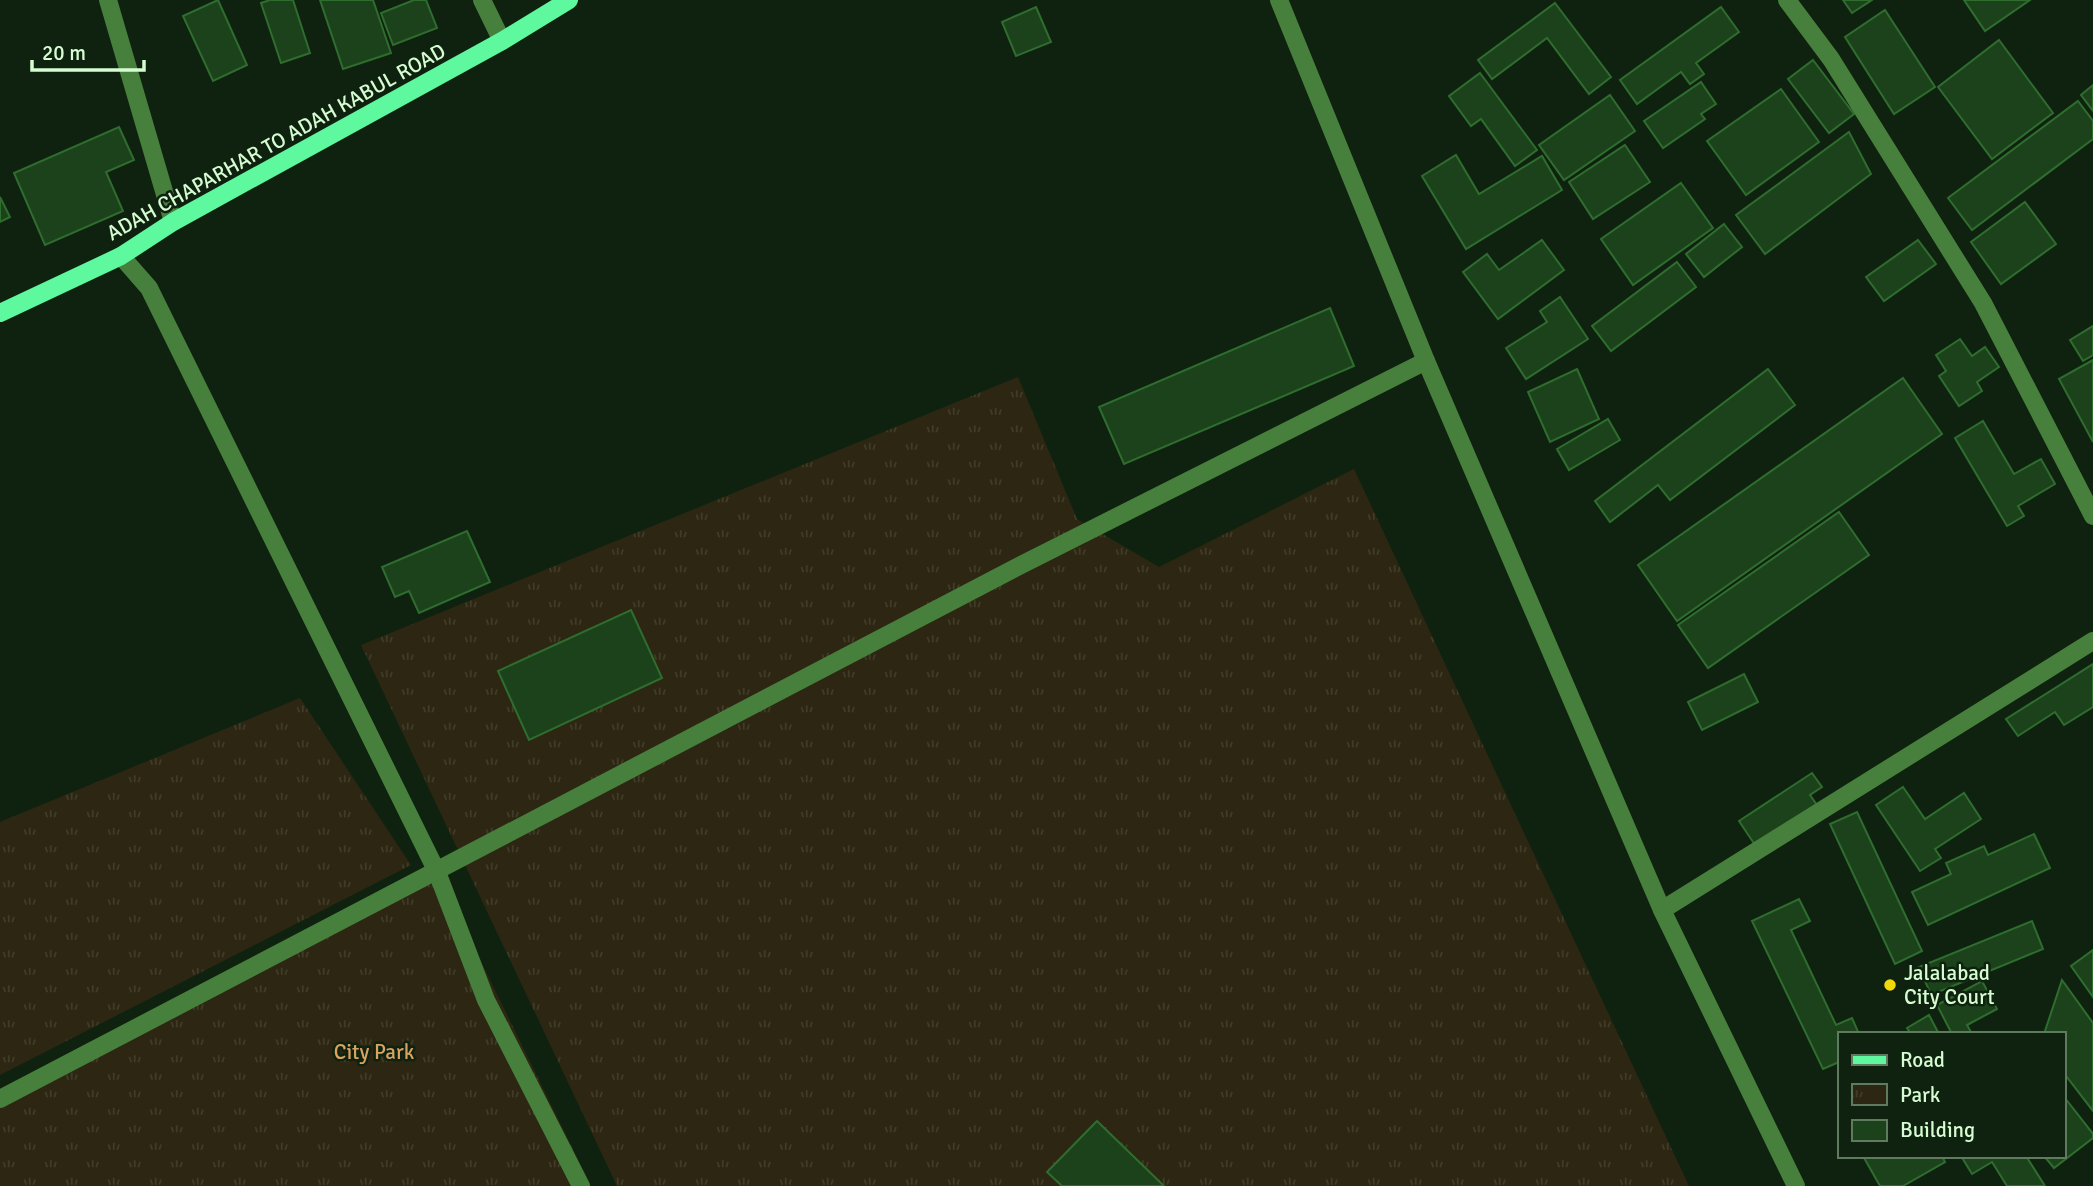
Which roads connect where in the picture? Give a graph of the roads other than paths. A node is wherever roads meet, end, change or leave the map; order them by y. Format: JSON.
{"nodes":[{"id":1,"x":108,"y":0,"type":"edge"},
{"id":2,"x":482,"y":0,"type":"edge"},
{"id":3,"x":569,"y":0,"type":"edge"},
{"id":4,"x":1279,"y":0,"type":"edge"},
{"id":5,"x":1787,"y":0,"type":"edge"},
{"id":6,"x":502,"y":41,"type":"junction"},
{"id":7,"x":173,"y":222,"type":"junction"},
{"id":8,"x":121,"y":257,"type":"junction"},
{"id":9,"x":0,"y":313,"type":"edge"},
{"id":10,"x":1426,"y":361,"type":"junction"},
{"id":11,"x":2093,"y":516,"type":"edge"},
{"id":12,"x":2093,"y":641,"type":"edge"},
{"id":13,"x":437,"y":872,"type":"junction"},
{"id":14,"x":1662,"y":910,"type":"junction"},
{"id":15,"x":0,"y":1099,"type":"edge"},
{"id":16,"x":581,"y":1186,"type":"edge"},
{"id":17,"x":1796,"y":1186,"type":"edge"}],
"edges":[{"from":1,"to":7,"type":"street"},
{"from":2,"to":6,"type":"street"},
{"from":3,"to":6,"type":"main road","name":"ADAH CHAPARHAR TO ADAH KABUL ROAD"},
{"from":4,"to":10,"type":"street"},
{"from":5,"to":11,"type":"street"},
{"from":6,"to":7,"type":"main road","name":"ADAH CHAPARHAR TO ADAH KABUL ROAD"},
{"from":7,"to":8,"type":"main road","name":"ADAH CHAPARHAR TO ADAH KABUL ROAD"},
{"from":8,"to":9,"type":"main road","name":"ADAH CHAPARHAR TO ADAH KABUL ROAD"},
{"from":8,"to":13,"type":"street"},
{"from":10,"to":13,"type":"street"},
{"from":10,"to":14,"type":"street"},
{"from":12,"to":14,"type":"street"},
{"from":13,"to":15,"type":"street"},
{"from":13,"to":16,"type":"street"},
{"from":14,"to":17,"type":"street"}]}
